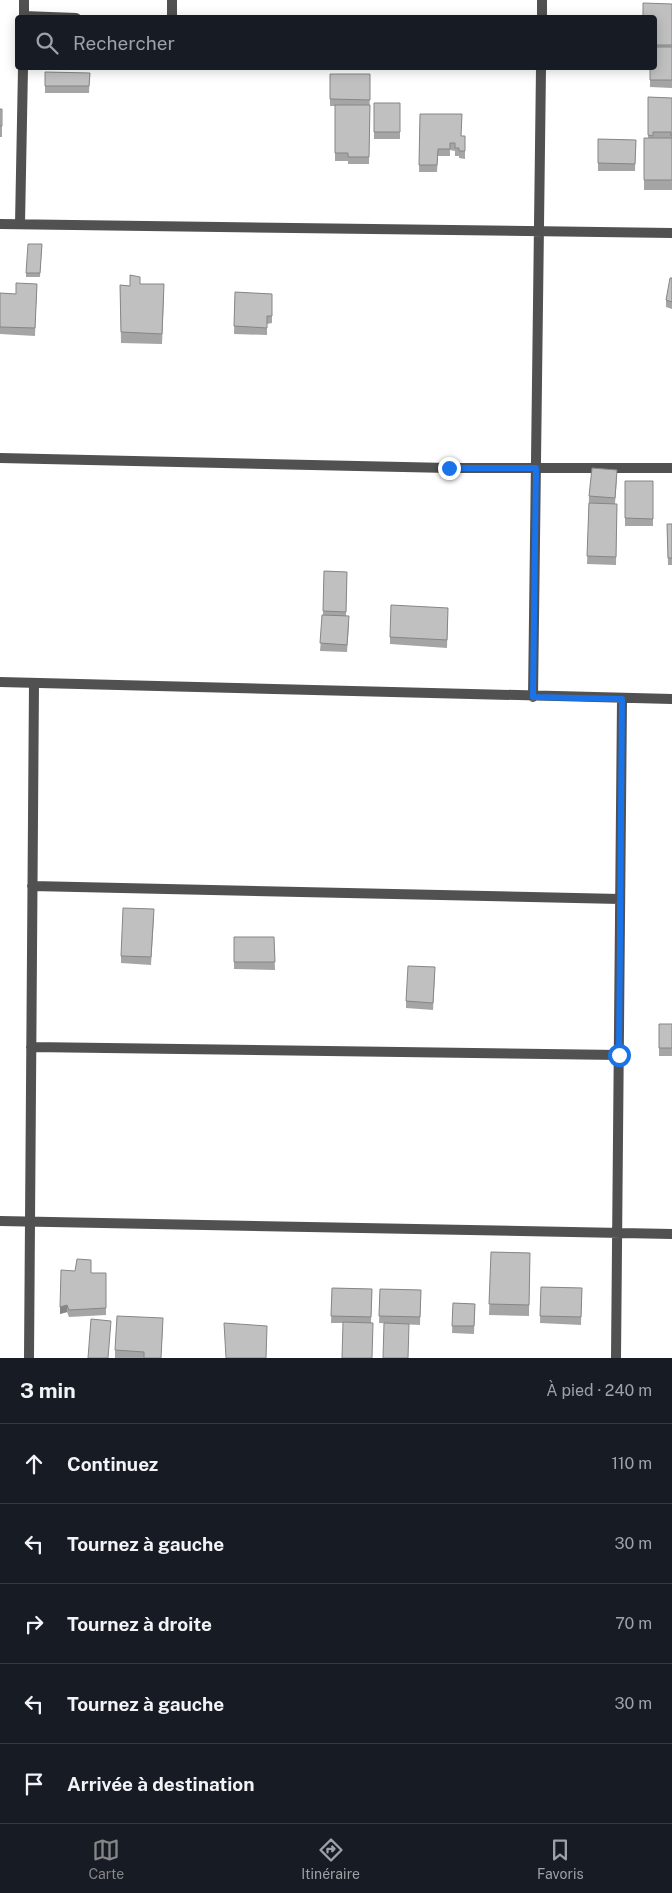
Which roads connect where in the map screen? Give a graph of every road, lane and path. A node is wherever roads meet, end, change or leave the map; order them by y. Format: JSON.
{"nodes":[{"id":1,"x":24,"y":0,"type":"edge"},
{"id":2,"x":172,"y":0,"type":"edge"},
{"id":3,"x":542,"y":0,"type":"edge"},
{"id":4,"x":24,"y":15,"type":"edge"},
{"id":5,"x":172,"y":15,"type":"edge"},
{"id":6,"x":542,"y":15,"type":"edge"},
{"id":7,"x":23,"y":70,"type":"edge"},
{"id":8,"x":541,"y":70,"type":"edge"},
{"id":9,"x":0,"y":224,"type":"edge"},
{"id":10,"x":20,"y":224,"type":"junction"},
{"id":11,"x":539,"y":231,"type":"junction"},
{"id":12,"x":672,"y":233,"type":"edge"},
{"id":13,"x":0,"y":458,"type":"edge"},
{"id":14,"x":536,"y":468,"type":"junction"},
{"id":15,"x":672,"y":468,"type":"edge"},
{"id":16,"x":0,"y":682,"type":"edge"},
{"id":17,"x":34,"y":683,"type":"junction"},
{"id":18,"x":533,"y":697,"type":"junction"},
{"id":19,"x":622,"y":699,"type":"junction"},
{"id":20,"x":672,"y":699,"type":"edge"},
{"id":21,"x":32,"y":886,"type":"junction"},
{"id":22,"x":620,"y":899,"type":"junction"},
{"id":23,"x":31,"y":1047,"type":"junction"},
{"id":24,"x":619,"y":1055,"type":"junction"},
{"id":25,"x":0,"y":1221,"type":"edge"},
{"id":26,"x":30,"y":1222,"type":"junction"},
{"id":27,"x":617,"y":1233,"type":"junction"},
{"id":28,"x":672,"y":1234,"type":"edge"},
{"id":29,"x":29,"y":1358,"type":"edge"},
{"id":30,"x":616,"y":1358,"type":"edge"}],
"edges":[{"from":1,"to":4,"type":"street"},
{"from":2,"to":5,"type":"street"},
{"from":3,"to":6,"type":"street"},
{"from":7,"to":10,"type":"street"},
{"from":8,"to":11,"type":"street"},
{"from":9,"to":10,"type":"street"},
{"from":10,"to":11,"type":"street"},
{"from":11,"to":12,"type":"street"},
{"from":11,"to":14,"type":"street"},
{"from":13,"to":14,"type":"street"},
{"from":14,"to":15,"type":"street"},
{"from":14,"to":18,"type":"street"},
{"from":16,"to":17,"type":"street"},
{"from":17,"to":18,"type":"street"},
{"from":17,"to":21,"type":"street"},
{"from":18,"to":19,"type":"street"},
{"from":19,"to":20,"type":"street"},
{"from":19,"to":22,"type":"street"},
{"from":21,"to":22,"type":"street"},
{"from":21,"to":23,"type":"street"},
{"from":22,"to":24,"type":"street"},
{"from":23,"to":24,"type":"street"},
{"from":23,"to":26,"type":"street"},
{"from":24,"to":27,"type":"street"},
{"from":25,"to":26,"type":"street"},
{"from":26,"to":27,"type":"street"},
{"from":26,"to":29,"type":"street"},
{"from":27,"to":28,"type":"street"},
{"from":27,"to":30,"type":"street"}]}
